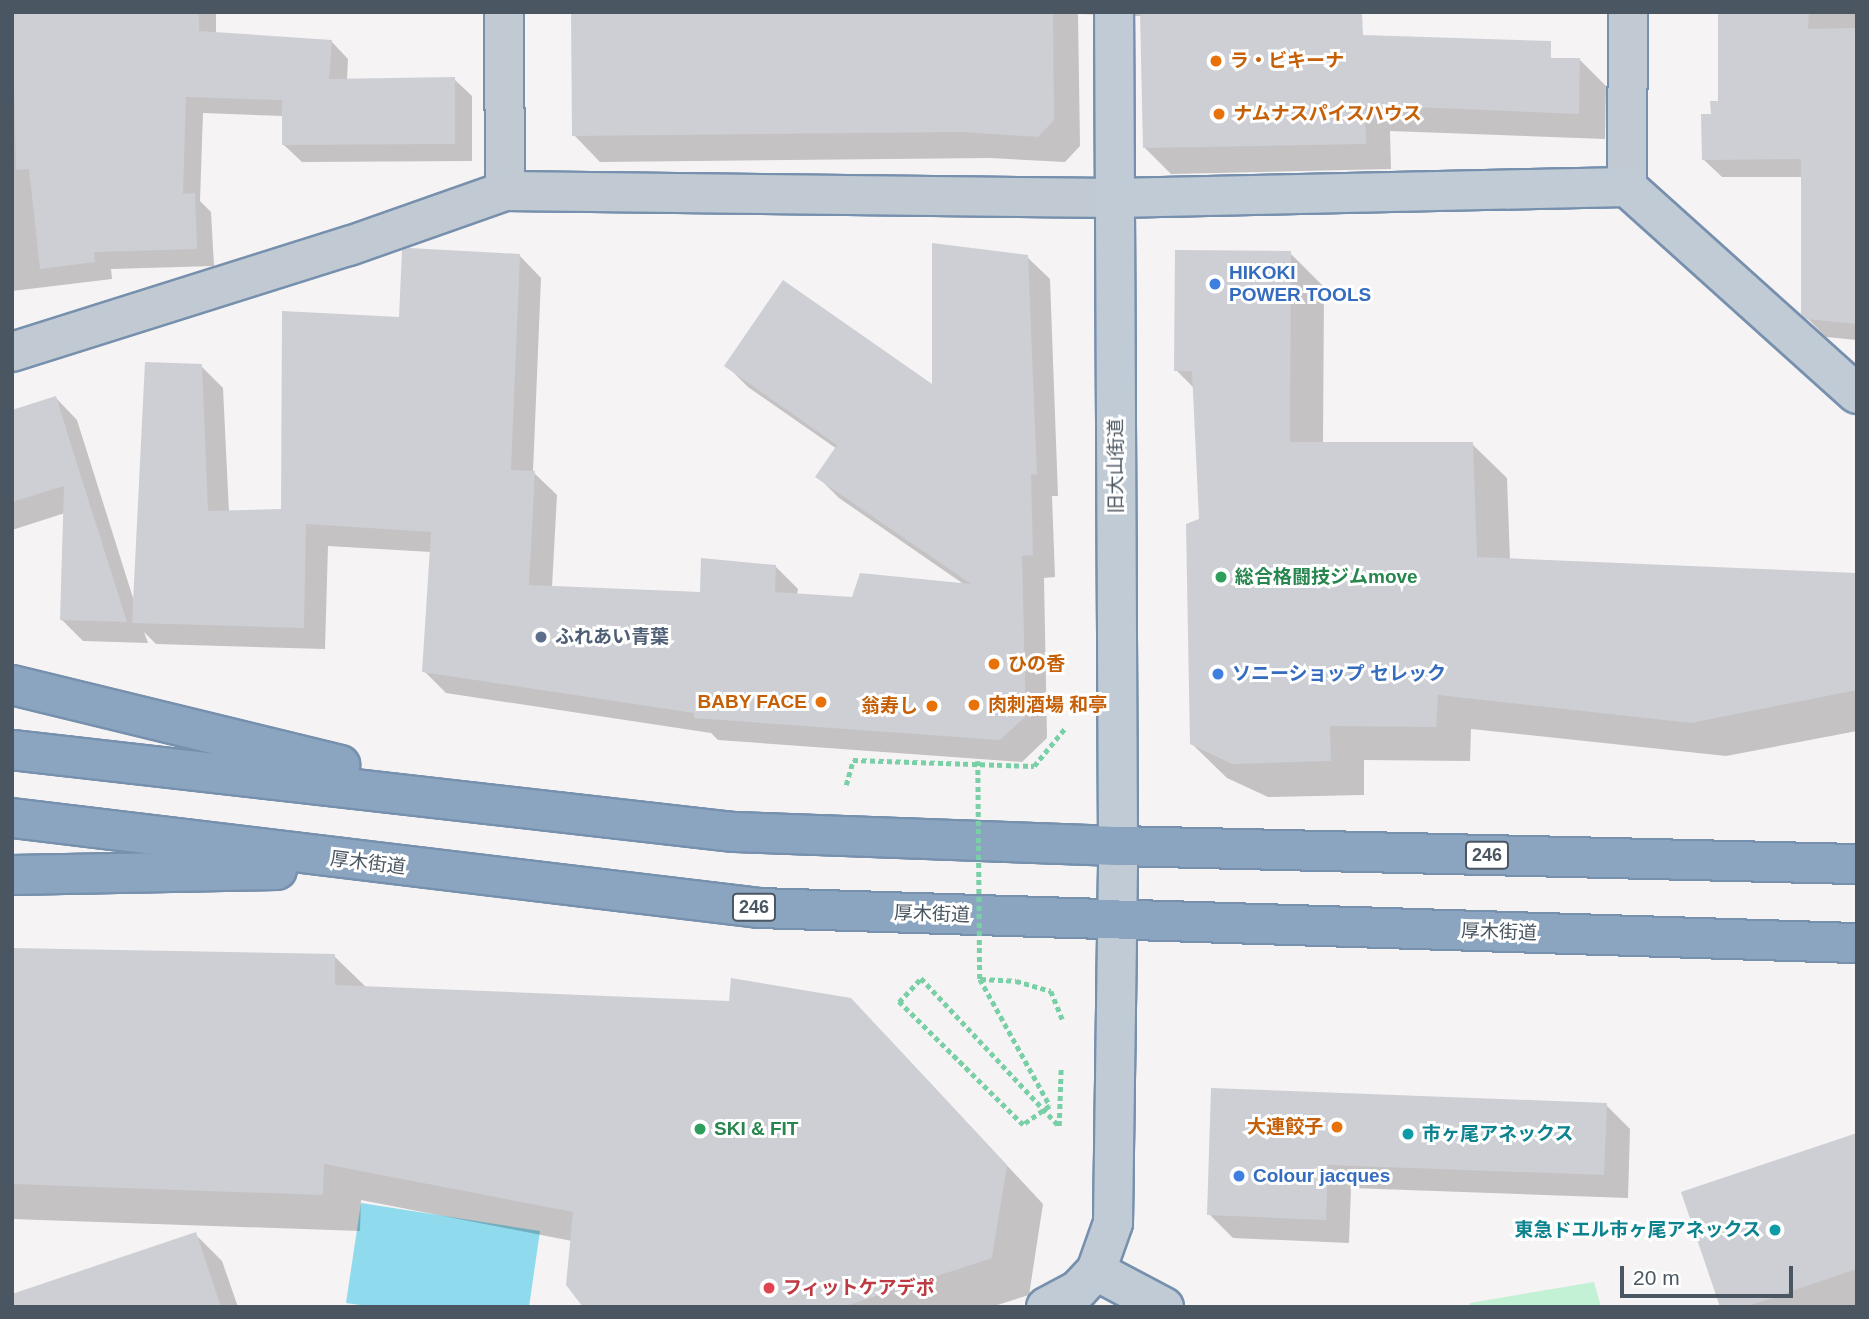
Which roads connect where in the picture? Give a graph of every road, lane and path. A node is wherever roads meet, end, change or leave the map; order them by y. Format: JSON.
{"nodes":[{"id":1,"x":504,"y":12,"type":"edge"},
{"id":2,"x":1114,"y":12,"type":"edge"},
{"id":3,"x":1628,"y":12,"type":"edge"},
{"id":4,"x":1627,"y":187,"type":"junction"},
{"id":5,"x":505,"y":191,"type":"junction"},
{"id":6,"x":1115,"y":198,"type":"junction"},
{"id":7,"x":12,"y":352,"type":"edge"},
{"id":8,"x":1857,"y":394,"type":"edge"},
{"id":9,"x":12,"y":685,"type":"edge"},
{"id":10,"x":1066,"y":714,"type":"dead end"},
{"id":11,"x":12,"y":750,"type":"edge"},
{"id":12,"x":978,"y":761,"type":"junction"},
{"id":13,"x":845,"y":787,"type":"dead end"},
{"id":14,"x":481,"y":800,"type":"junction"},
{"id":15,"x":12,"y":818,"type":"edge"},
{"id":16,"x":1118,"y":846,"type":"junction"},
{"id":17,"x":1857,"y":864,"type":"edge"},
{"id":18,"x":394,"y":866,"type":"junction"},
{"id":19,"x":12,"y":875,"type":"edge"},
{"id":20,"x":1117,"y":920,"type":"junction"},
{"id":21,"x":1857,"y":943,"type":"edge"},
{"id":22,"x":980,"y":979,"type":"junction"},
{"id":23,"x":1063,"y":1034,"type":"dead end"},
{"id":24,"x":1062,"y":1059,"type":"dead end"},
{"id":25,"x":1096,"y":1271,"type":"junction"},
{"id":26,"x":1046,"y":1307,"type":"edge"},
{"id":27,"x":1164,"y":1307,"type":"edge"}],
"edges":[{"from":1,"to":5,"type":"street"},
{"from":2,"to":6,"type":"street","name":"旧大山街道"},
{"from":3,"to":4,"type":"street"},
{"from":4,"to":6,"type":"street"},
{"from":4,"to":8,"type":"street"},
{"from":5,"to":6,"type":"street"},
{"from":5,"to":7,"type":"street"},
{"from":6,"to":16,"type":"street","name":"旧大山街道"},
{"from":9,"to":14,"type":"highway","number":"246"},
{"from":10,"to":12,"type":"path"},
{"from":11,"to":14,"type":"highway","number":"246"},
{"from":12,"to":13,"type":"path"},
{"from":12,"to":22,"type":"path","bridge":true},
{"from":14,"to":16,"type":"highway","number":"246"},
{"from":15,"to":18,"type":"highway","name":"厚木街道","number":"246"},
{"from":16,"to":17,"type":"highway","number":"246"},
{"from":16,"to":20,"type":"street","name":"旧大山街道"},
{"from":18,"to":19,"type":"highway","number":"246"},
{"from":18,"to":20,"type":"highway","name":"厚木街道","number":"246"},
{"from":20,"to":21,"type":"highway","name":"厚木街道","number":"246"},
{"from":20,"to":25,"type":"street","name":"旧大山街道"},
{"from":22,"to":23,"type":"path"},
{"from":22,"to":24,"type":"path"},
{"from":25,"to":26,"type":"street"},
{"from":25,"to":27,"type":"street"}]}
